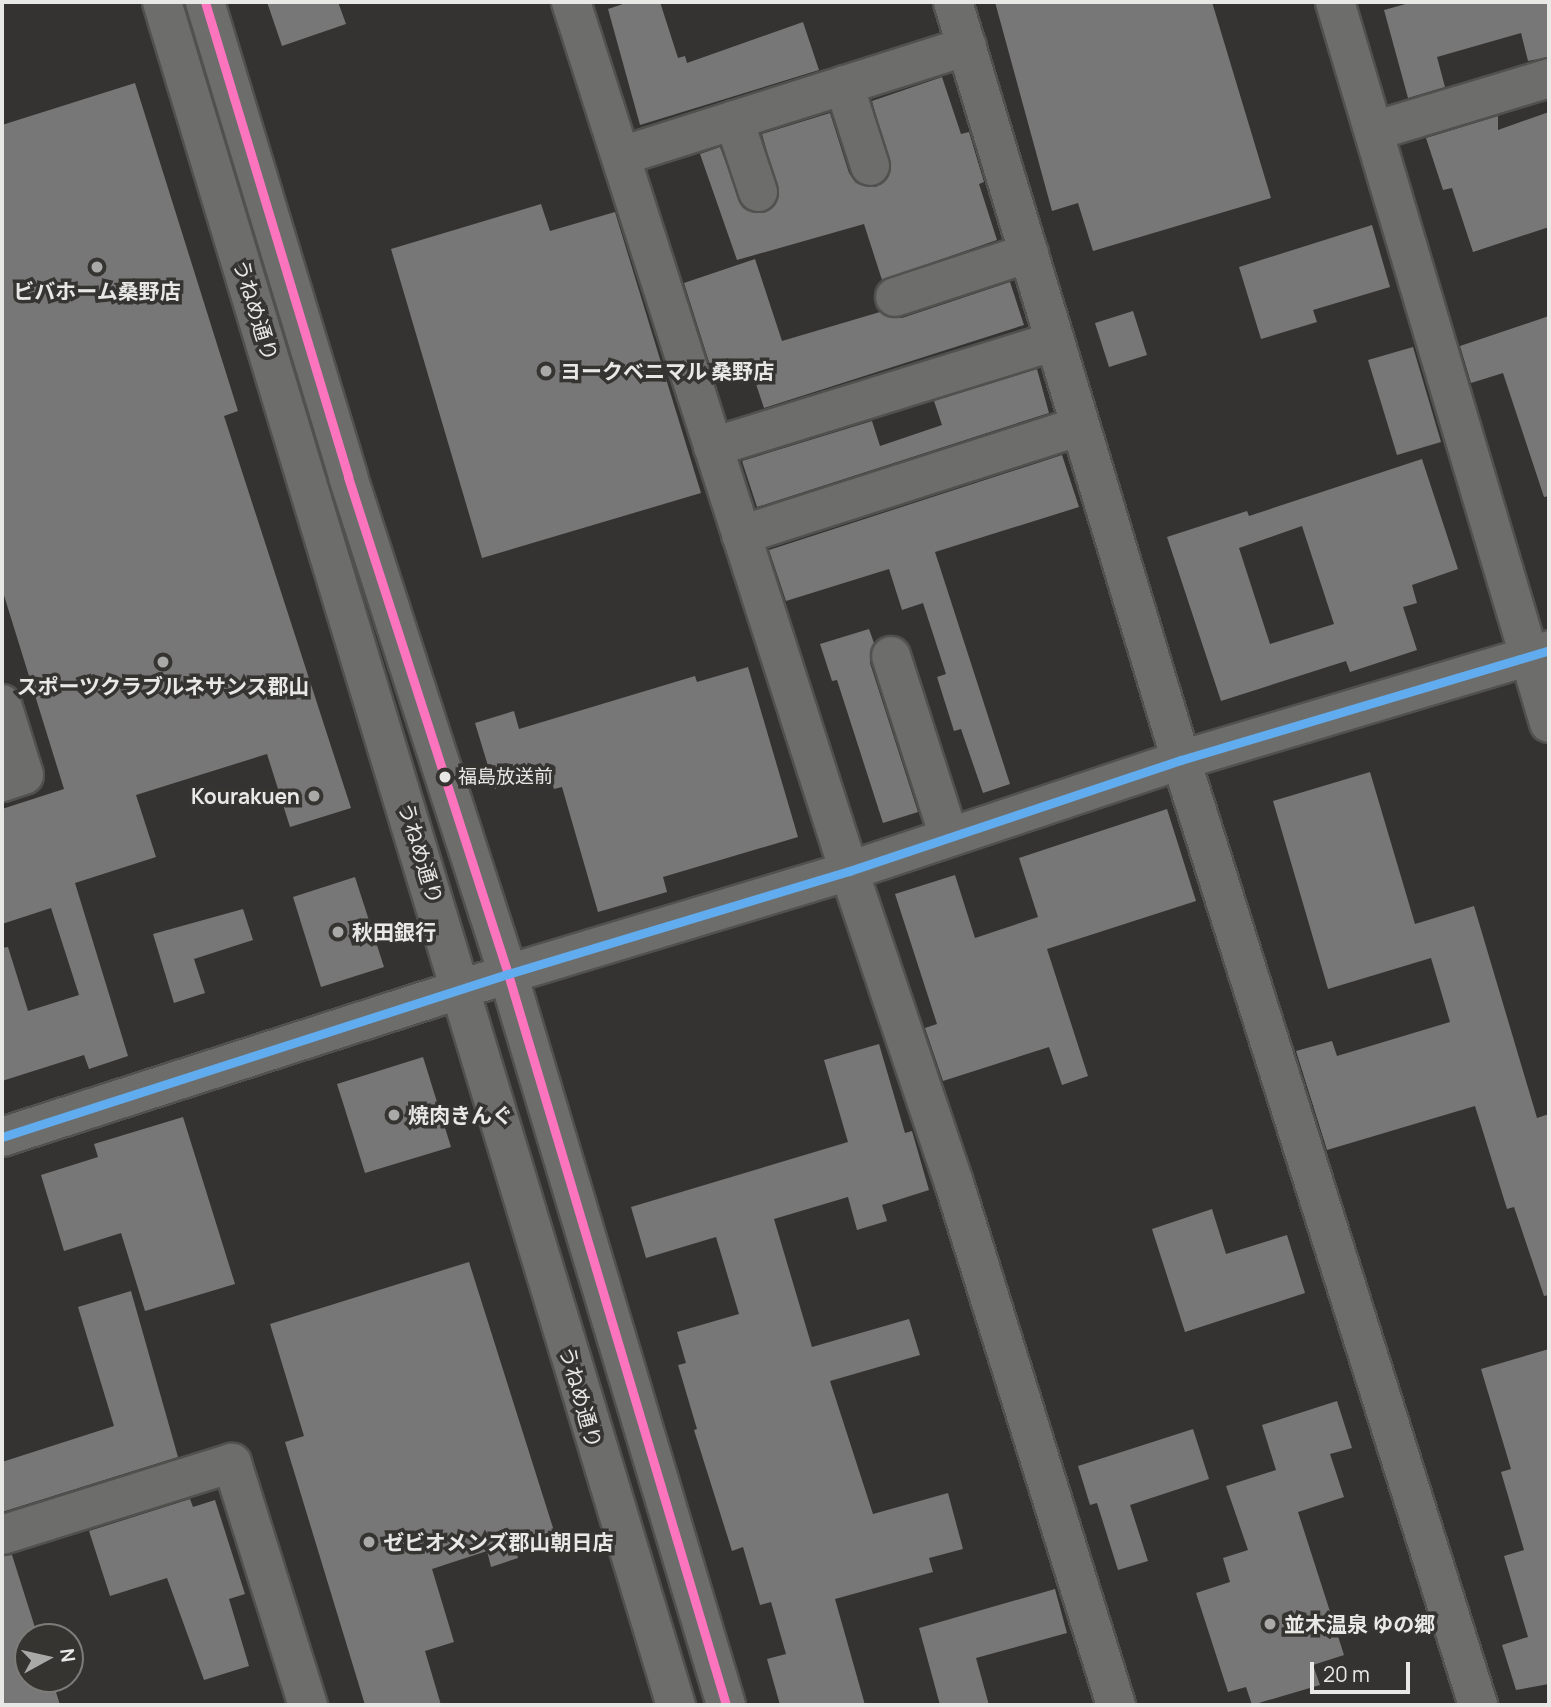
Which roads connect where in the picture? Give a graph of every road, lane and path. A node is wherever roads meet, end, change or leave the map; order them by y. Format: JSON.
{"nodes":[{"id":1,"x":162,"y":2,"type":"edge"},
{"id":2,"x":205,"y":2,"type":"edge"},
{"id":3,"x":571,"y":2,"type":"edge"},
{"id":4,"x":953,"y":2,"type":"edge"},
{"id":5,"x":1335,"y":2,"type":"edge"},
{"id":6,"x":967,"y":46,"type":"junction"},
{"id":7,"x":1549,"y":78,"type":"edge"},
{"id":8,"x":844,"y":85,"type":"junction"},
{"id":9,"x":734,"y":120,"type":"junction"},
{"id":10,"x":1374,"y":131,"type":"junction"},
{"id":11,"x":621,"y":156,"type":"junction"},
{"id":12,"x":870,"y":166,"type":"dead end"},
{"id":13,"x":758,"y":192,"type":"dead end"},
{"id":14,"x":1029,"y":253,"type":"junction"},
{"id":15,"x":895,"y":297,"type":"dead end"},
{"id":16,"x":1055,"y":341,"type":"junction"},
{"id":17,"x":1080,"y":426,"type":"junction"},
{"id":18,"x":713,"y":447,"type":"junction"},
{"id":19,"x":741,"y":535,"type":"junction"},
{"id":20,"x":1539,"y":653,"type":"edge"},
{"id":21,"x":891,"y":656,"type":"dead end"},
{"id":22,"x":2,"y":704,"type":"edge"},
{"id":23,"x":1549,"y":723,"type":"edge"},
{"id":24,"x":1181,"y":760,"type":"junction"},
{"id":25,"x":2,"y":782,"type":"edge"},
{"id":26,"x":949,"y":837,"type":"junction"},
{"id":27,"x":849,"y":871,"type":"junction"},
{"id":28,"x":508,"y":974,"type":"junction"},
{"id":29,"x":463,"y":991,"type":"junction"},
{"id":30,"x":2,"y":1137,"type":"edge"},
{"id":31,"x":2,"y":1535,"type":"edge"},
{"id":32,"x":308,"y":1705,"type":"edge"},
{"id":33,"x":676,"y":1705,"type":"edge"},
{"id":34,"x":726,"y":1705,"type":"edge"},
{"id":35,"x":1116,"y":1705,"type":"edge"},
{"id":36,"x":1478,"y":1705,"type":"edge"}],
"edges":[{"from":1,"to":29,"type":"street","name":"うねめ通り"},
{"from":2,"to":28,"type":"street","name":"うねめ通り"},
{"from":3,"to":11,"type":"street"},
{"from":4,"to":6,"type":"street"},
{"from":5,"to":10,"type":"street"},
{"from":6,"to":8,"type":"street"},
{"from":6,"to":14,"type":"street"},
{"from":7,"to":10,"type":"street"},
{"from":8,"to":9,"type":"street"},
{"from":8,"to":12,"type":"street"},
{"from":9,"to":11,"type":"street"},
{"from":9,"to":13,"type":"street"},
{"from":10,"to":20,"type":"street"},
{"from":11,"to":18,"type":"street"},
{"from":14,"to":15,"type":"street"},
{"from":14,"to":16,"type":"street"},
{"from":16,"to":17,"type":"street"},
{"from":16,"to":18,"type":"street"},
{"from":17,"to":19,"type":"street"},
{"from":17,"to":24,"type":"street"},
{"from":18,"to":19,"type":"street"},
{"from":19,"to":27,"type":"street"},
{"from":20,"to":23,"type":"street"},
{"from":20,"to":24,"type":"street"},
{"from":21,"to":26,"type":"street"},
{"from":22,"to":25,"type":"street"},
{"from":24,"to":26,"type":"street"},
{"from":24,"to":36,"type":"street"},
{"from":26,"to":27,"type":"street"},
{"from":27,"to":28,"type":"street"},
{"from":27,"to":35,"type":"street"},
{"from":28,"to":29,"type":"street"},
{"from":28,"to":34,"type":"street","name":"うねめ通り"},
{"from":29,"to":30,"type":"street"},
{"from":29,"to":33,"type":"street","name":"うねめ通り"},
{"from":31,"to":32,"type":"street"}]}
